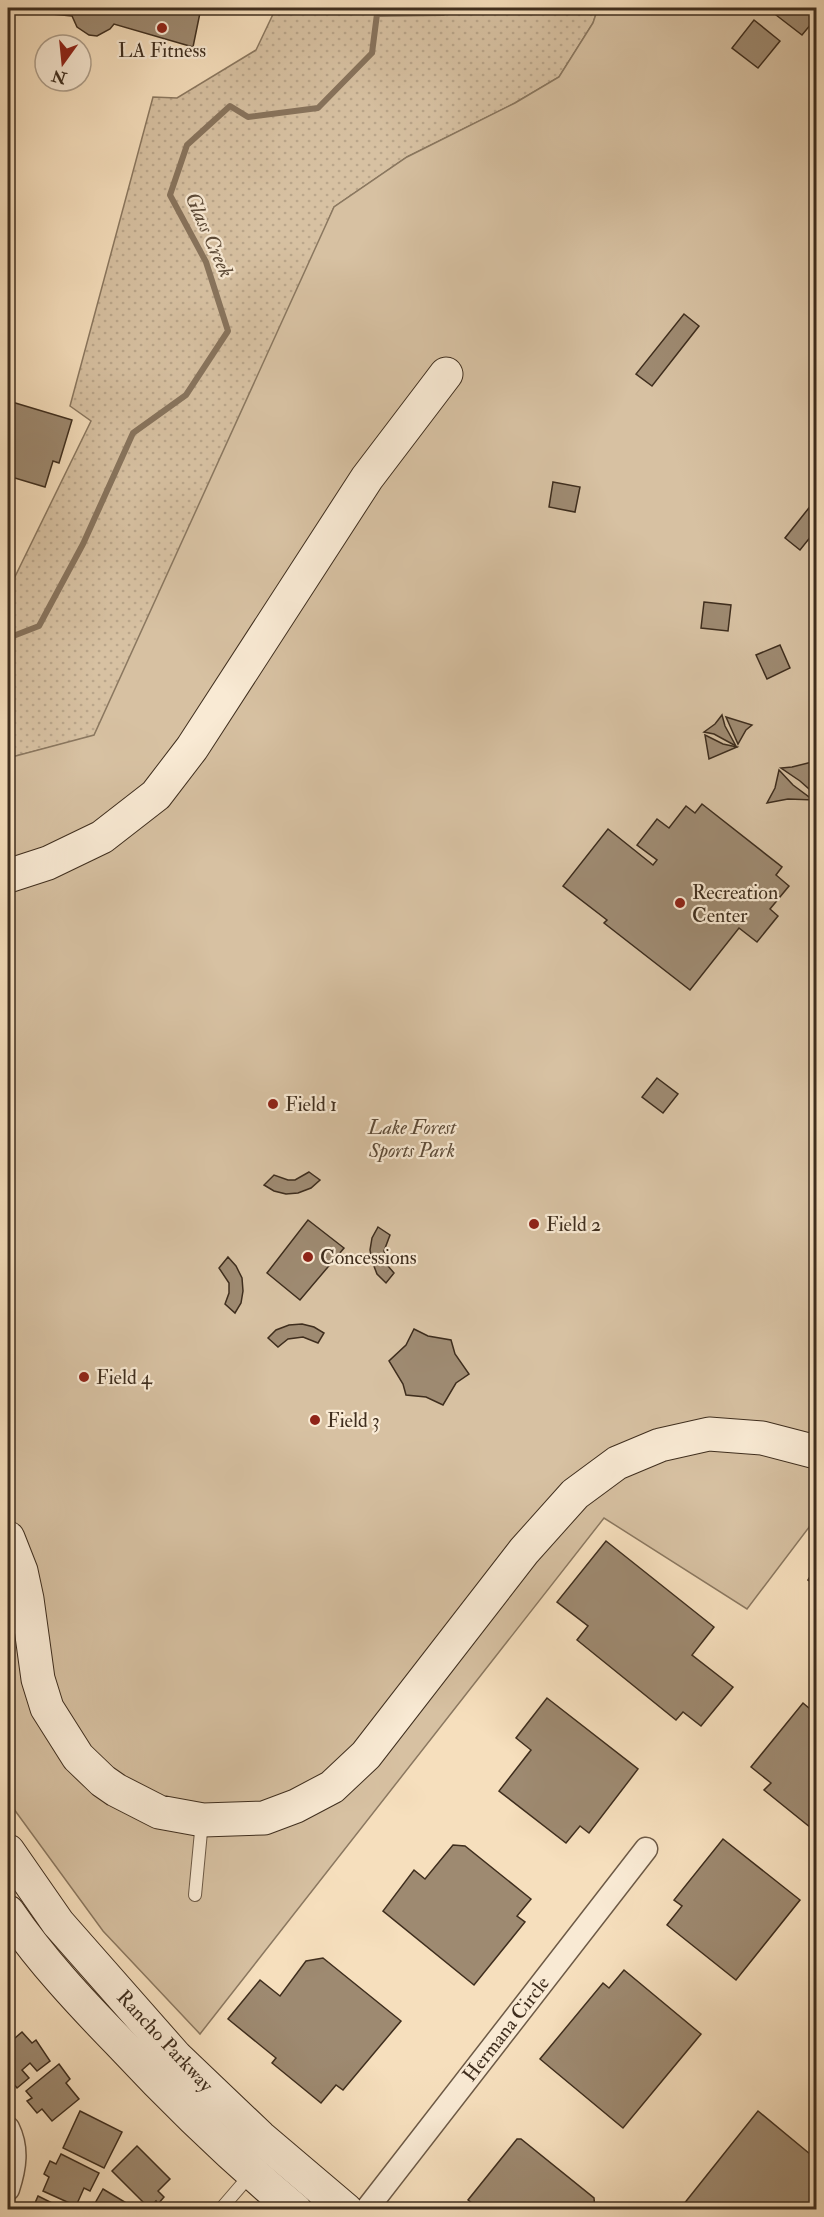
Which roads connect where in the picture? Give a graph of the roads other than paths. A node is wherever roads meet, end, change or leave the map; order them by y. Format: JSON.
{"nodes":[{"id":1,"x":446,"y":374,"type":"dead end"},
{"id":2,"x":8,"y":876,"type":"edge"},
{"id":3,"x":816,"y":1452,"type":"edge"},
{"id":4,"x":8,"y":1538,"type":"edge"},
{"id":5,"x":202,"y":1820,"type":"junction"},
{"id":6,"x":646,"y":1849,"type":"dead end"},
{"id":7,"x":8,"y":1851,"type":"edge"},
{"id":8,"x":195,"y":1895,"type":"dead end"},
{"id":9,"x":8,"y":1912,"type":"edge"},
{"id":10,"x":8,"y":2128,"type":"edge"},
{"id":11,"x":252,"y":2173,"type":"junction"},
{"id":12,"x":8,"y":2189,"type":"edge"},
{"id":13,"x":220,"y":2210,"type":"edge"},
{"id":14,"x":295,"y":2210,"type":"edge"},
{"id":15,"x":346,"y":2210,"type":"edge"},
{"id":16,"x":366,"y":2210,"type":"edge"}],
"edges":[{"from":1,"to":2,"type":"street"},
{"from":3,"to":5,"type":"street"},
{"from":4,"to":5,"type":"street"},
{"from":5,"to":8,"type":"lane"},
{"from":6,"to":16,"type":"street","name":"Hermana Circle"},
{"from":7,"to":15,"type":"street","name":"Rancho Parkway"},
{"from":9,"to":11,"type":"street","name":"Rancho Parkway"},
{"from":10,"to":12,"type":"street"},
{"from":11,"to":13,"type":"lane"},
{"from":11,"to":14,"type":"street","name":"Rancho Parkway"}]}
